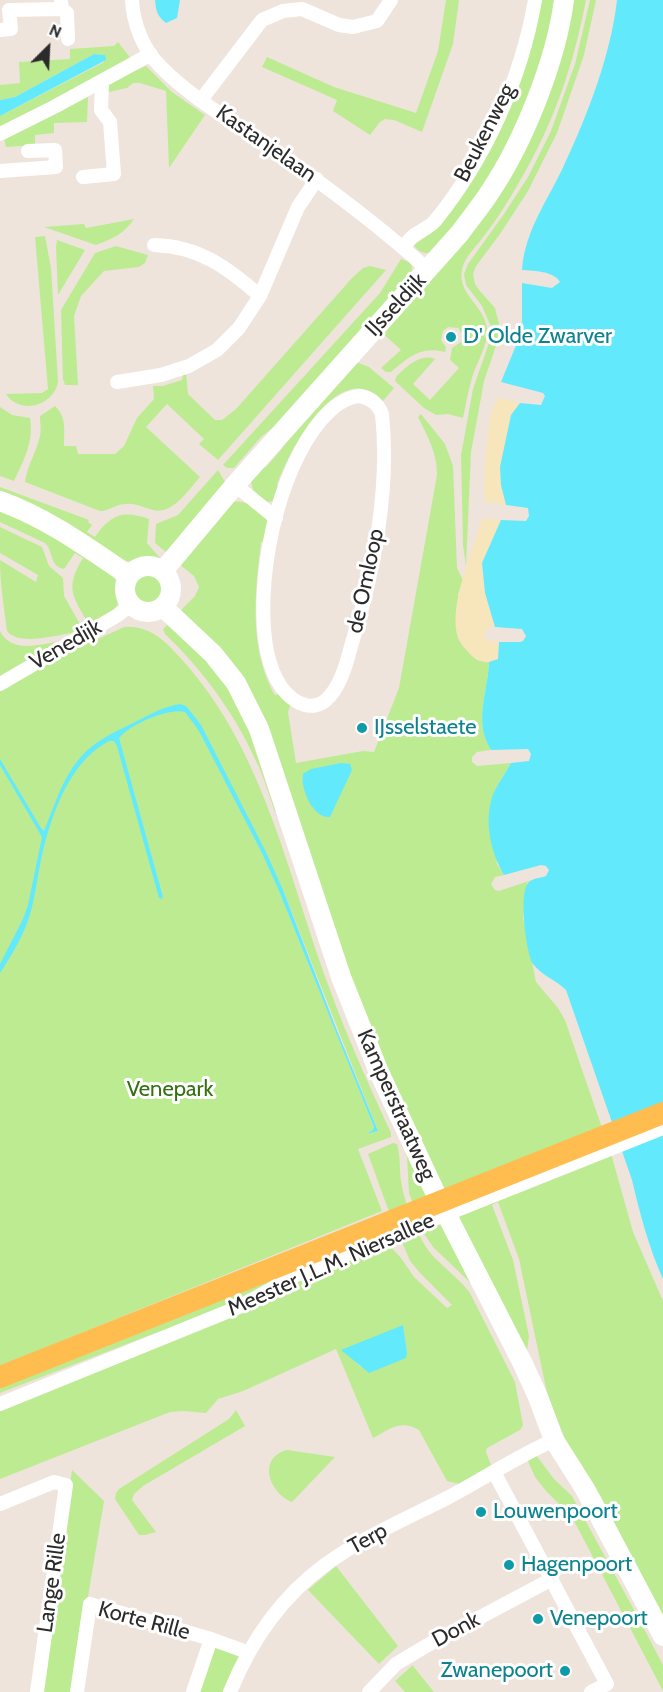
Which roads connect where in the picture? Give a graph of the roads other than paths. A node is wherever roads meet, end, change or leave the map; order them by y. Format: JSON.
{"nodes":[{"id":1,"x":132,"y":0,"type":"edge"},
{"id":2,"x":391,"y":0,"type":"edge"},
{"id":3,"x":535,"y":0,"type":"edge"},
{"id":4,"x":564,"y":0,"type":"edge"},
{"id":5,"x":62,"y":4,"type":"edge"},
{"id":6,"x":0,"y":30,"type":"edge"},
{"id":7,"x":68,"y":39,"type":"dead end"},
{"id":8,"x":151,"y":54,"type":"junction"},
{"id":9,"x":102,"y":81,"type":"junction"},
{"id":10,"x":201,"y":100,"type":"junction"},
{"id":11,"x":0,"y":134,"type":"edge"},
{"id":12,"x":28,"y":151,"type":"dead end"},
{"id":13,"x":0,"y":171,"type":"edge"},
{"id":14,"x":83,"y":177,"type":"dead end"},
{"id":15,"x":317,"y":179,"type":"junction"},
{"id":16,"x":154,"y":245,"type":"dead end"},
{"id":17,"x":403,"y":247,"type":"junction"},
{"id":18,"x":428,"y":270,"type":"junction"},
{"id":19,"x":260,"y":296,"type":"junction"},
{"id":20,"x":117,"y":382,"type":"dead end"},
{"id":21,"x":235,"y":485,"type":"junction"},
{"id":22,"x":0,"y":501,"type":"edge"},
{"id":23,"x":276,"y":518,"type":"junction"},
{"id":24,"x":163,"y":571,"type":"junction"},
{"id":25,"x":128,"y":576,"type":"junction"},
{"id":26,"x":130,"y":605,"type":"junction"},
{"id":27,"x":163,"y":607,"type":"junction"},
{"id":28,"x":0,"y":684,"type":"edge"},
{"id":29,"x":663,"y":1113,"type":"edge"},
{"id":30,"x":663,"y":1128,"type":"edge"},
{"id":31,"x":348,"y":1246,"type":"junction"},
{"id":32,"x":0,"y":1377,"type":"edge"},
{"id":33,"x":0,"y":1404,"type":"edge"},
{"id":34,"x":554,"y":1440,"type":"junction"},
{"id":35,"x":494,"y":1472,"type":"junction"},
{"id":36,"x":0,"y":1504,"type":"edge"},
{"id":37,"x":552,"y":1579,"type":"junction"},
{"id":38,"x":663,"y":1636,"type":"edge"},
{"id":39,"x":211,"y":1639,"type":"junction"},
{"id":40,"x":247,"y":1652,"type":"junction"},
{"id":41,"x":37,"y":1692,"type":"edge"},
{"id":42,"x":77,"y":1692,"type":"edge"},
{"id":43,"x":193,"y":1692,"type":"edge"},
{"id":44,"x":230,"y":1692,"type":"edge"},
{"id":45,"x":369,"y":1692,"type":"edge"},
{"id":46,"x":591,"y":1692,"type":"edge"}],
"edges":[{"from":1,"to":8,"type":"street","name":"Kastanjelaan"},
{"from":2,"to":10,"type":"street"},
{"from":3,"to":17,"type":"street","name":"Beukenweg"},
{"from":4,"to":18,"type":"main road","name":"IJsseldijk"},
{"from":5,"to":6,"type":"street"},
{"from":5,"to":7,"type":"street"},
{"from":8,"to":9,"type":"street"},
{"from":8,"to":10,"type":"street","name":"Kastanjelaan"},
{"from":9,"to":11,"type":"street"},
{"from":9,"to":14,"type":"street"},
{"from":10,"to":15,"type":"street","name":"Kastanjelaan"},
{"from":12,"to":13,"type":"street"},
{"from":15,"to":17,"type":"street","name":"Kastanjelaan"},
{"from":15,"to":19,"type":"street"},
{"from":16,"to":19,"type":"street"},
{"from":17,"to":18,"type":"street","name":"Kastanjelaan"},
{"from":18,"to":21,"type":"main road","name":"IJsseldijk"},
{"from":19,"to":20,"type":"street"},
{"from":21,"to":23,"type":"street"},
{"from":21,"to":24,"type":"main road","name":"IJsseldijk"},
{"from":22,"to":25,"type":"main road"},
{"from":23,"to":23,"type":"street","name":"de Omloop"},
{"from":24,"to":25,"type":"main road"},
{"from":24,"to":27,"type":"main road"},
{"from":25,"to":26,"type":"main road"},
{"from":26,"to":27,"type":"main road"},
{"from":26,"to":28,"type":"street","name":"Venedijk"},
{"from":27,"to":34,"type":"main road","name":"Kamperstraatweg"},
{"from":29,"to":31,"type":"main road","name":"Meester J.L.M. Niersallee"},
{"from":30,"to":31,"type":"street","name":"Meester J.L.M. Niersallee"},
{"from":31,"to":32,"type":"main road","name":"Meester J.L.M. Niersallee"},
{"from":31,"to":33,"type":"street","name":"Meester J.L.M. Niersallee"},
{"from":34,"to":35,"type":"street","name":"Terp"},
{"from":34,"to":38,"type":"main road","name":"Kamperstraatweg"},
{"from":35,"to":37,"type":"street"},
{"from":35,"to":40,"type":"street","name":"Terp"},
{"from":36,"to":41,"type":"street","name":"Lange Rille"},
{"from":37,"to":45,"type":"street","name":"Donk"},
{"from":37,"to":46,"type":"street"},
{"from":39,"to":40,"type":"street","name":"Korte Rille"},
{"from":39,"to":42,"type":"street","name":"Korte Rille"},
{"from":39,"to":43,"type":"street"},
{"from":40,"to":44,"type":"street","name":"Terp"}]}
